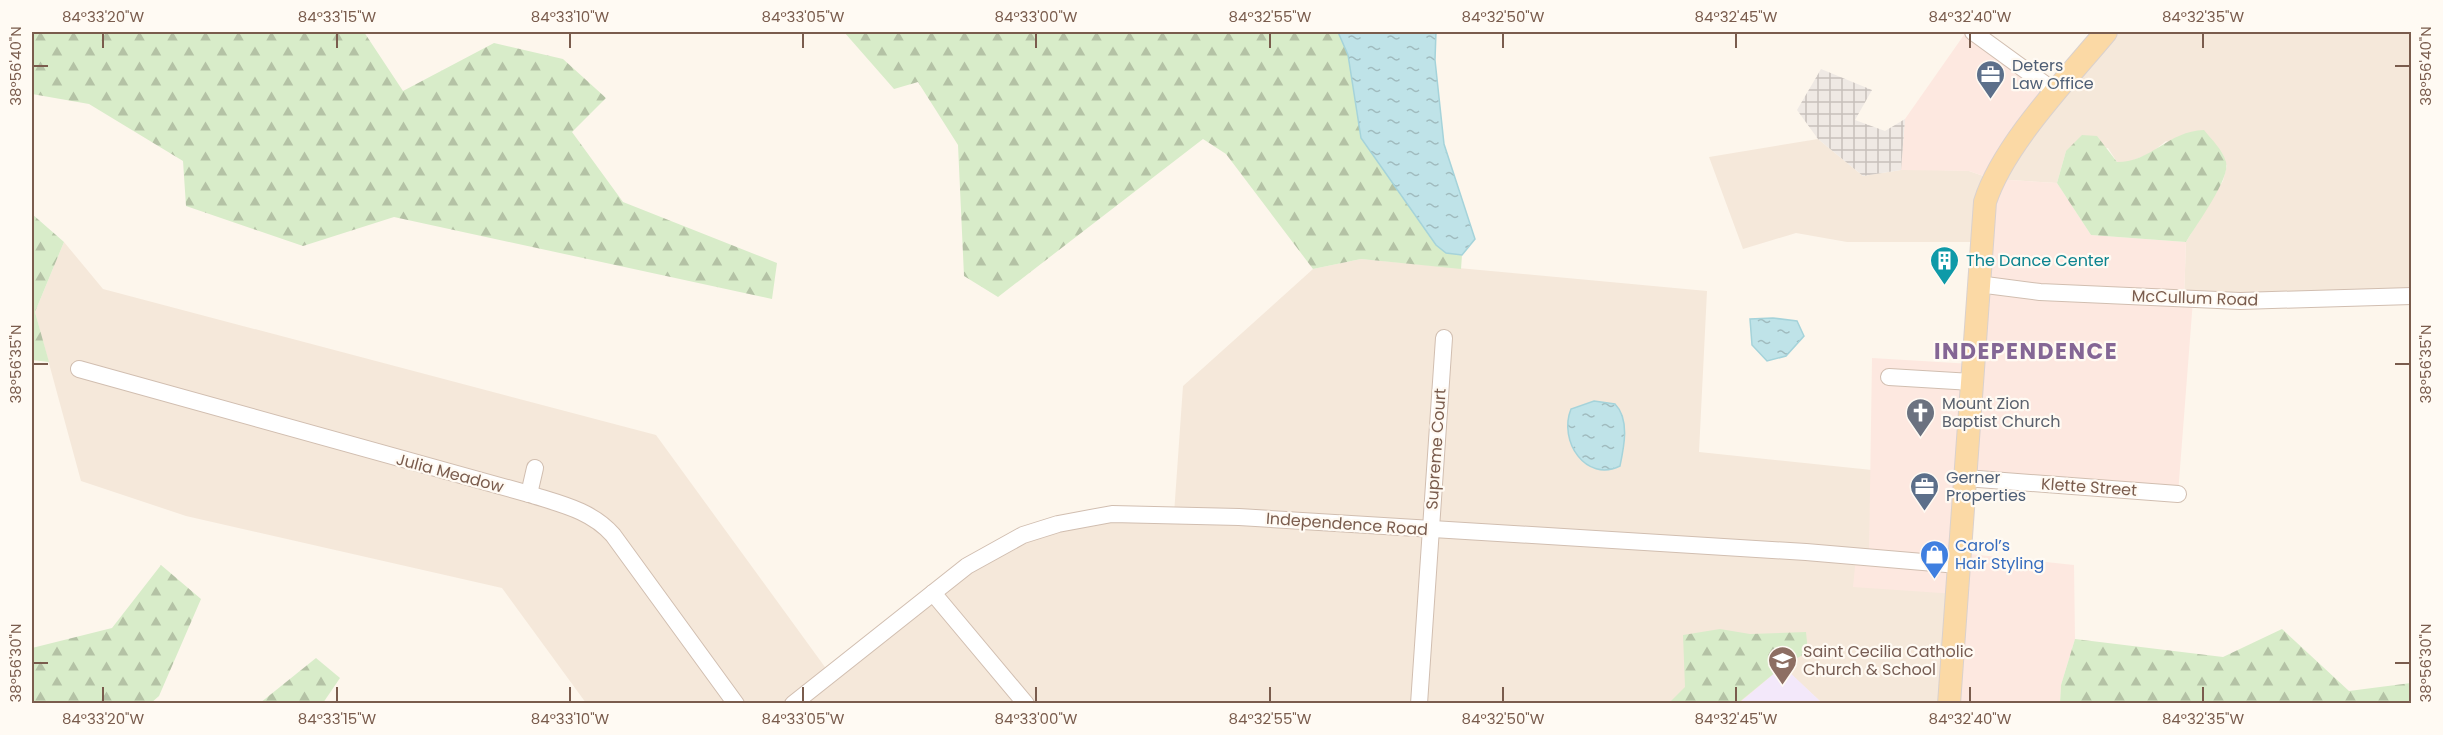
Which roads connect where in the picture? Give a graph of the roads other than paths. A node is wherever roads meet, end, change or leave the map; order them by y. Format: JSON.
{"nodes":[{"id":1,"x":1973,"y":32,"type":"edge"},
{"id":2,"x":2106,"y":32,"type":"edge"},
{"id":3,"x":2056,"y":93,"type":"junction"},
{"id":4,"x":1978,"y":284,"type":"junction"},
{"id":5,"x":2412,"y":296,"type":"edge"},
{"id":6,"x":1444,"y":338,"type":"dead end"},
{"id":7,"x":79,"y":369,"type":"dead end"},
{"id":8,"x":1889,"y":377,"type":"dead end"},
{"id":9,"x":1972,"y":382,"type":"junction"},
{"id":10,"x":535,"y":468,"type":"dead end"},
{"id":11,"x":1965,"y":478,"type":"junction"},
{"id":12,"x":529,"y":494,"type":"junction"},
{"id":13,"x":2178,"y":494,"type":"dead end"},
{"id":14,"x":1430,"y":529,"type":"junction"},
{"id":15,"x":1958,"y":565,"type":"junction"},
{"id":16,"x":933,"y":593,"type":"junction"},
{"id":17,"x":736,"y":704,"type":"edge"},
{"id":18,"x":793,"y":704,"type":"edge"},
{"id":19,"x":1026,"y":704,"type":"edge"},
{"id":20,"x":1419,"y":704,"type":"edge"},
{"id":21,"x":1949,"y":704,"type":"edge"}],
"edges":[{"from":1,"to":3,"type":"street"},
{"from":2,"to":3,"type":"main road"},
{"from":3,"to":4,"type":"main road"},
{"from":4,"to":5,"type":"street","name":"McCullum Road"},
{"from":4,"to":9,"type":"main road"},
{"from":6,"to":14,"type":"street","name":"Supreme Court"},
{"from":7,"to":12,"type":"street","name":"Julia Meadow"},
{"from":8,"to":9,"type":"street"},
{"from":9,"to":11,"type":"main road"},
{"from":10,"to":12,"type":"street"},
{"from":11,"to":13,"type":"street","name":"Klette Street"},
{"from":11,"to":15,"type":"main road"},
{"from":12,"to":17,"type":"street","name":"Julia Meadow"},
{"from":14,"to":15,"type":"street","name":"Independence Road"},
{"from":14,"to":16,"type":"street","name":"Independence Road"},
{"from":14,"to":20,"type":"street","name":"Supreme Court"},
{"from":15,"to":21,"type":"main road"},
{"from":16,"to":18,"type":"street","name":"Independence Road"},
{"from":16,"to":19,"type":"street"}]}
